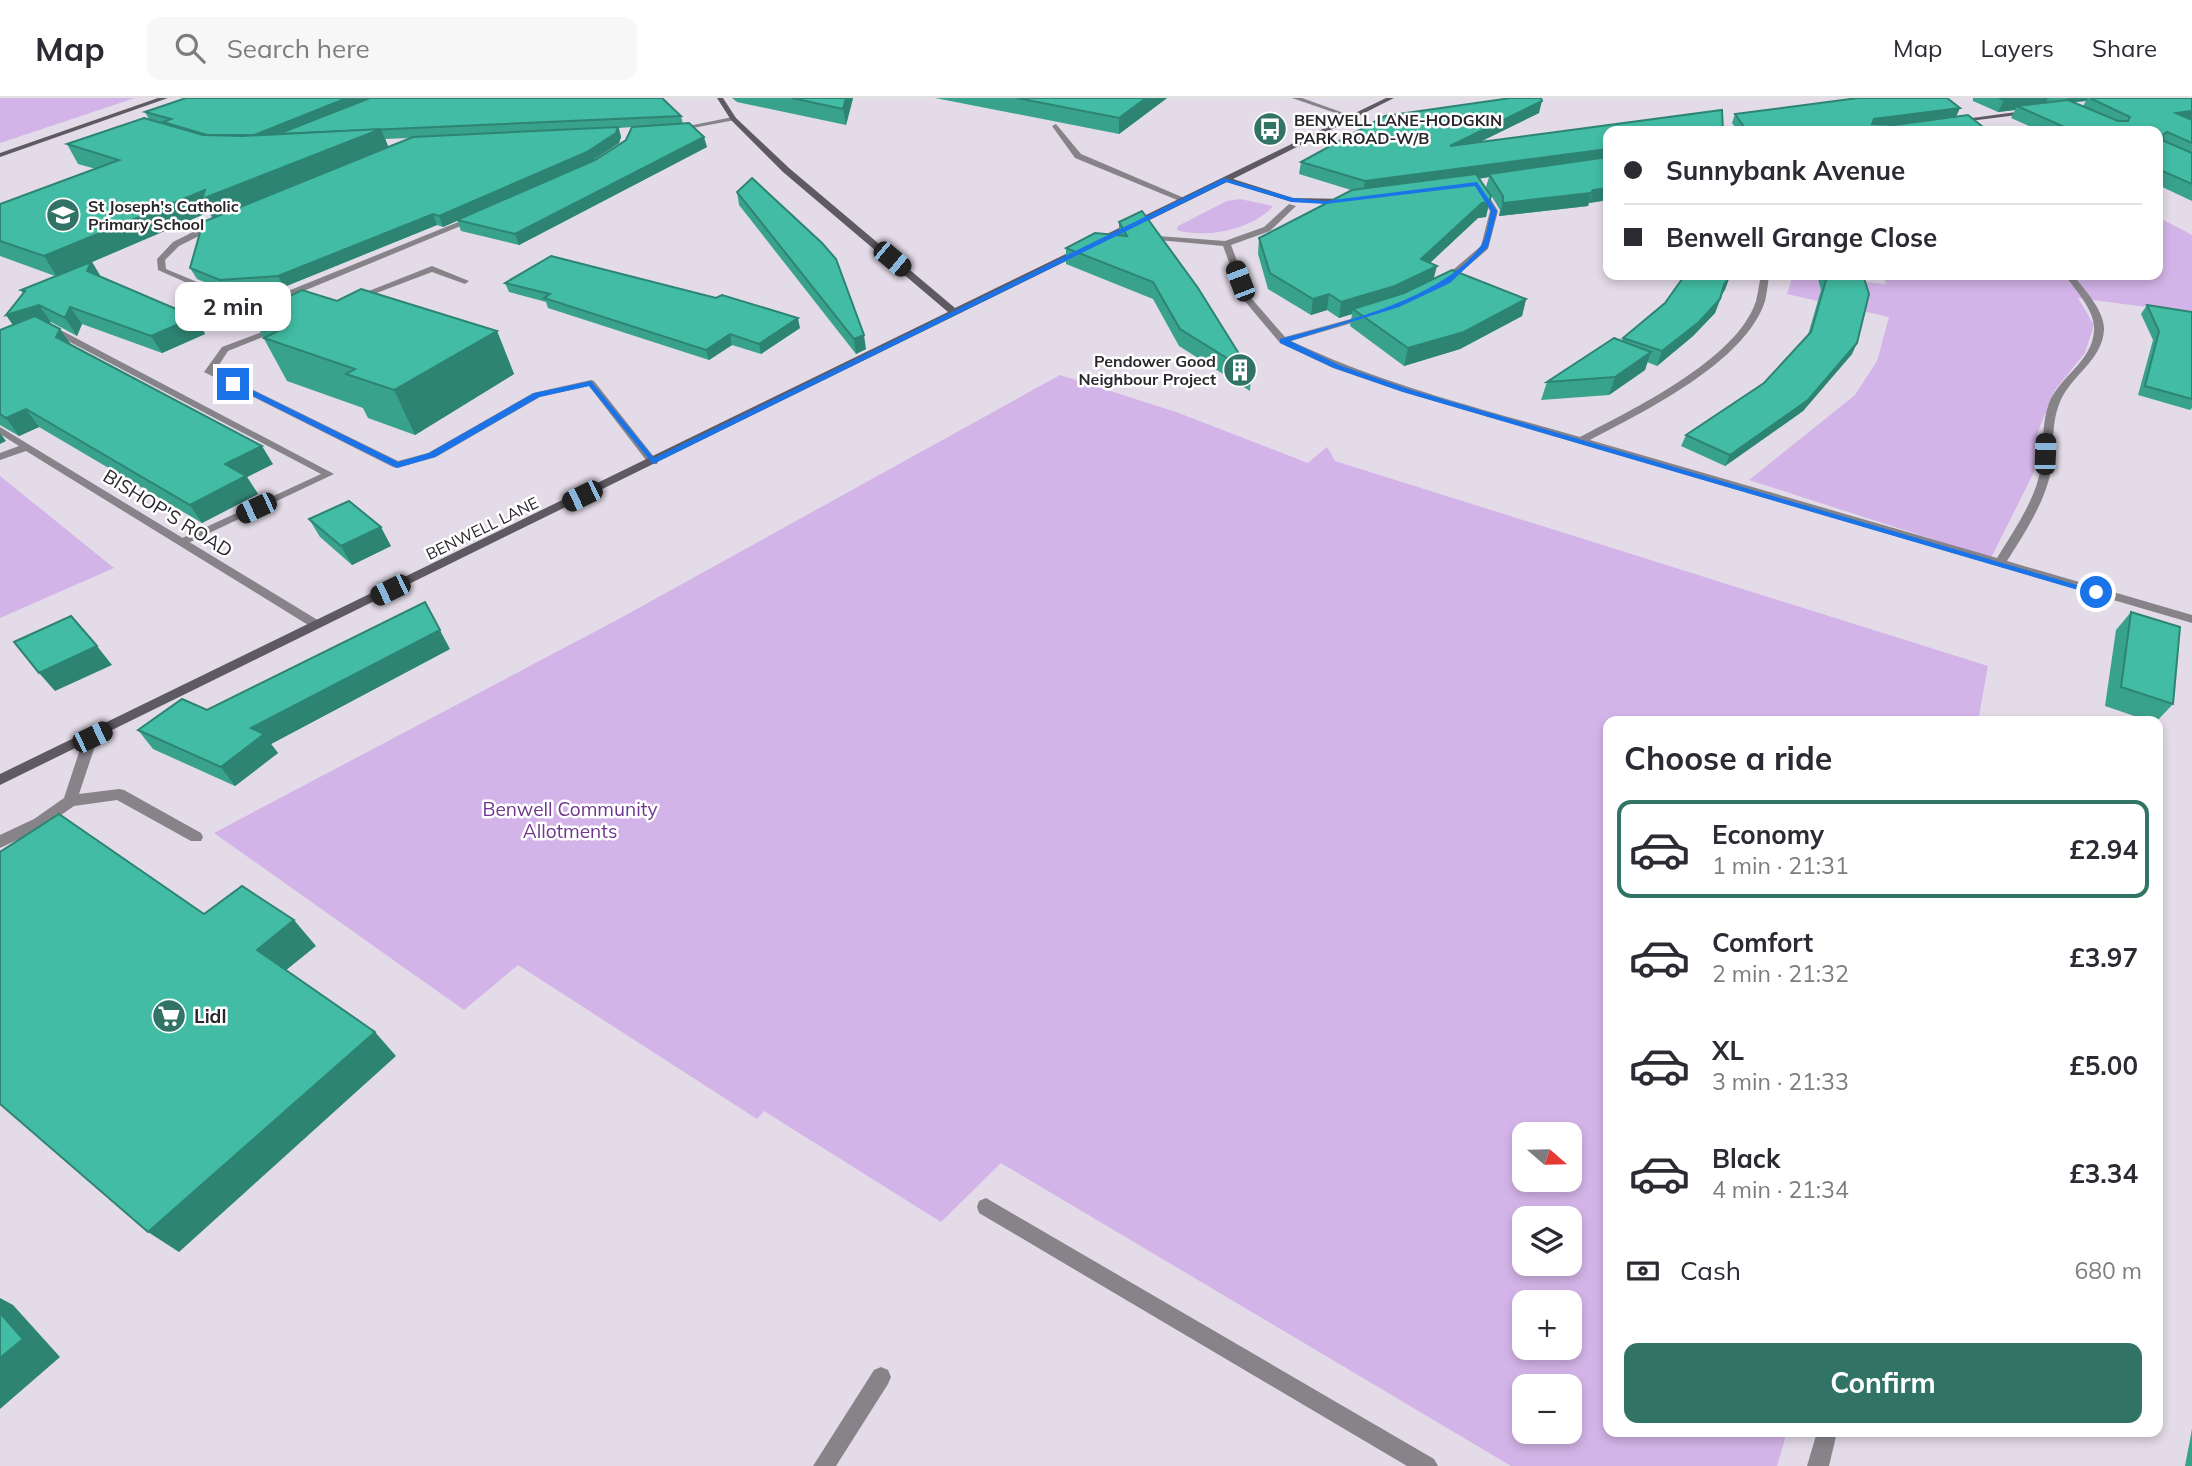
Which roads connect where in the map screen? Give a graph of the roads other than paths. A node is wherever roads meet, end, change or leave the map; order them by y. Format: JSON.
{"nodes":[{"id":1,"x":164,"y":98,"type":"edge"},
{"id":2,"x":720,"y":98,"type":"edge"},
{"id":3,"x":1295,"y":98,"type":"edge"},
{"id":4,"x":1391,"y":98,"type":"edge"},
{"id":5,"x":2037,"y":111,"type":"edge"},
{"id":6,"x":1352,"y":117,"type":"junction"},
{"id":7,"x":733,"y":119,"type":"junction"},
{"id":8,"x":1941,"y":123,"type":"edge"},
{"id":9,"x":1056,"y":126,"type":"edge"},
{"id":10,"x":665,"y":130,"type":"edge"},
{"id":11,"x":0,"y":155,"type":"edge"},
{"id":12,"x":1226,"y":179,"type":"junction"},
{"id":13,"x":1490,"y":182,"type":"edge"},
{"id":14,"x":1477,"y":184,"type":"junction"},
{"id":15,"x":1465,"y":185,"type":"edge"},
{"id":16,"x":1185,"y":200,"type":"junction"},
{"id":17,"x":1352,"y":200,"type":"edge"},
{"id":18,"x":1292,"y":206,"type":"dead end"},
{"id":19,"x":485,"y":214,"type":"edge"},
{"id":20,"x":223,"y":221,"type":"edge"},
{"id":21,"x":1158,"y":238,"type":"edge"},
{"id":22,"x":1226,"y":244,"type":"junction"},
{"id":23,"x":1764,"y":280,"type":"edge"},
{"id":24,"x":2073,"y":280,"type":"edge"},
{"id":25,"x":465,"y":281,"type":"dead end"},
{"id":26,"x":1437,"y":286,"type":"edge"},
{"id":27,"x":341,"y":304,"type":"edge"},
{"id":28,"x":955,"y":313,"type":"junction"},
{"id":29,"x":1370,"y":315,"type":"edge"},
{"id":30,"x":290,"y":324,"type":"edge"},
{"id":31,"x":36,"y":331,"type":"edge"},
{"id":32,"x":1283,"y":341,"type":"junction"},
{"id":33,"x":0,"y":430,"type":"edge"},
{"id":34,"x":1581,"y":441,"type":"junction"},
{"id":35,"x":27,"y":447,"type":"junction"},
{"id":36,"x":0,"y":457,"type":"edge"},
{"id":37,"x":653,"y":462,"type":"junction"},
{"id":38,"x":182,"y":542,"type":"junction"},
{"id":39,"x":2000,"y":564,"type":"junction"},
{"id":40,"x":2192,"y":619,"type":"edge"},
{"id":41,"x":317,"y":625,"type":"junction"},
{"id":42,"x":92,"y":737,"type":"junction"},
{"id":43,"x":0,"y":780,"type":"edge"},
{"id":44,"x":70,"y":801,"type":"junction"},
{"id":45,"x":196,"y":837,"type":"dead end"},
{"id":46,"x":0,"y":842,"type":"edge"},
{"id":47,"x":986,"y":1207,"type":"dead end"},
{"id":48,"x":881,"y":1377,"type":"dead end"},
{"id":49,"x":1826,"y":1437,"type":"edge"},
{"id":50,"x":824,"y":1466,"type":"edge"},
{"id":51,"x":1427,"y":1466,"type":"edge"},
{"id":52,"x":1818,"y":1466,"type":"edge"}],
"edges":[{"from":1,"to":11,"type":"main road"},
{"from":2,"to":7,"type":"main road"},
{"from":3,"to":6,"type":"street"},
{"from":4,"to":6,"type":"main road","name":"BENWELL LANE"},
{"from":5,"to":8,"type":"main road"},
{"from":6,"to":12,"type":"main road","name":"BENWELL LANE"},
{"from":7,"to":10,"type":"street"},
{"from":7,"to":28,"type":"main road"},
{"from":9,"to":16,"type":"street"},
{"from":12,"to":16,"type":"main road","name":"BENWELL LANE"},
{"from":12,"to":17,"type":"main road"},
{"from":13,"to":14,"type":"main road"},
{"from":14,"to":15,"type":"main road"},
{"from":14,"to":26,"type":"street"},
{"from":16,"to":28,"type":"main road","name":"BENWELL LANE"},
{"from":18,"to":22,"type":"street"},
{"from":19,"to":20,"type":"street"},
{"from":21,"to":22,"type":"street"},
{"from":22,"to":32,"type":"street"},
{"from":23,"to":34,"type":"street"},
{"from":24,"to":39,"type":"street"},
{"from":25,"to":27,"type":"street"},
{"from":28,"to":37,"type":"main road","name":"BENWELL LANE"},
{"from":29,"to":32,"type":"street"},
{"from":30,"to":37,"type":"street"},
{"from":31,"to":38,"type":"street"},
{"from":32,"to":34,"type":"street"},
{"from":33,"to":35,"type":"street","name":"BISHOP'S ROAD"},
{"from":34,"to":39,"type":"street"},
{"from":35,"to":36,"type":"street"},
{"from":35,"to":38,"type":"street","name":"BISHOP'S ROAD"},
{"from":37,"to":41,"type":"main road","name":"BENWELL LANE"},
{"from":38,"to":41,"type":"street","name":"BISHOP'S ROAD"},
{"from":39,"to":40,"type":"street"},
{"from":41,"to":42,"type":"main road","name":"BENWELL LANE"},
{"from":42,"to":43,"type":"main road","name":"BENWELL LANE"},
{"from":42,"to":44,"type":"street"},
{"from":44,"to":45,"type":"street"},
{"from":44,"to":46,"type":"street"},
{"from":47,"to":51,"type":"street"},
{"from":48,"to":50,"type":"street"},
{"from":49,"to":52,"type":"street"}]}
